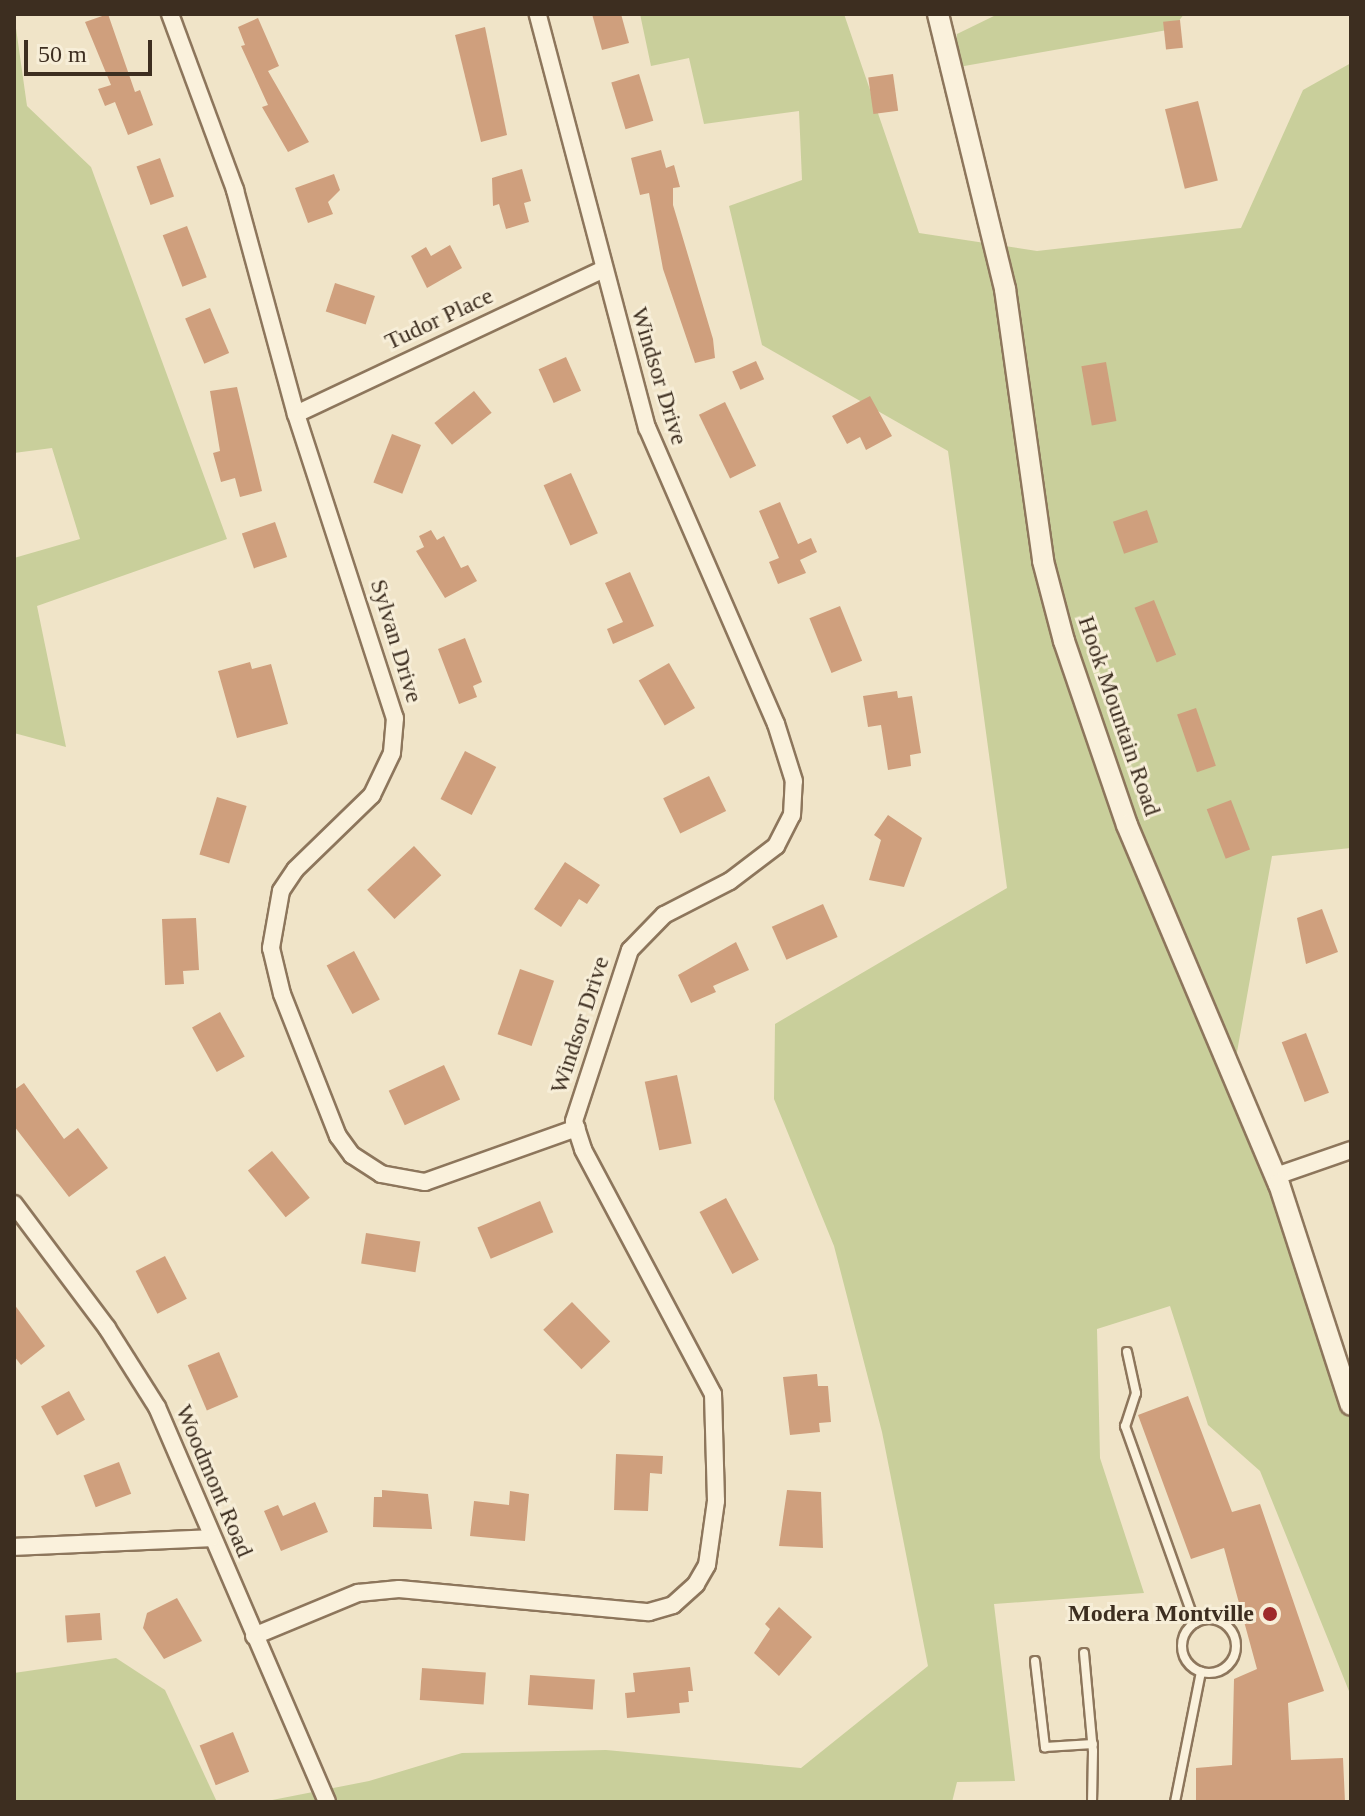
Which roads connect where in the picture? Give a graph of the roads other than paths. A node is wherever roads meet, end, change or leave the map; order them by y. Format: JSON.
{"nodes":[{"id":1,"x":170,"y":14,"type":"edge"},
{"id":2,"x":538,"y":14,"type":"edge"},
{"id":3,"x":938,"y":14,"type":"edge"},
{"id":4,"x":604,"y":269,"type":"junction"},
{"id":5,"x":296,"y":414,"type":"junction"},
{"id":6,"x":577,"y":1128,"type":"junction"},
{"id":7,"x":1351,"y":1150,"type":"edge"},
{"id":8,"x":1276,"y":1176,"type":"junction"},
{"id":9,"x":14,"y":1204,"type":"edge"},
{"id":10,"x":1127,"y":1352,"type":"dead end"},
{"id":11,"x":1351,"y":1405,"type":"edge"},
{"id":12,"x":212,"y":1538,"type":"junction"},
{"id":13,"x":14,"y":1547,"type":"edge"},
{"id":14,"x":1195,"y":1623,"type":"junction"},
{"id":15,"x":254,"y":1636,"type":"junction"},
{"id":16,"x":1084,"y":1653,"type":"dead end"},
{"id":17,"x":1035,"y":1661,"type":"dead end"},
{"id":18,"x":1201,"y":1672,"type":"junction"},
{"id":19,"x":1093,"y":1744,"type":"junction"},
{"id":20,"x":327,"y":1802,"type":"edge"},
{"id":21,"x":1092,"y":1802,"type":"edge"},
{"id":22,"x":1175,"y":1802,"type":"edge"}],
"edges":[{"from":1,"to":5,"type":"street","name":"Sylvan Drive"},
{"from":2,"to":4,"type":"street","name":"Windsor Drive"},
{"from":3,"to":8,"type":"street","name":"Hook Mountain Road"},
{"from":4,"to":5,"type":"street","name":"Tudor Place"},
{"from":4,"to":6,"type":"street","name":"Windsor Drive"},
{"from":5,"to":6,"type":"street","name":"Sylvan Drive"},
{"from":6,"to":15,"type":"street","name":"Windsor Drive"},
{"from":7,"to":8,"type":"street"},
{"from":8,"to":11,"type":"street","name":"Hook Mountain Road"},
{"from":9,"to":12,"type":"street","name":"Woodmont Road"},
{"from":10,"to":14,"type":"lane"},
{"from":12,"to":13,"type":"street"},
{"from":12,"to":15,"type":"street","name":"Woodmont Road"},
{"from":14,"to":18,"type":"lane"},
{"from":14,"to":18,"type":"lane"},
{"from":15,"to":20,"type":"street","name":"Woodmont Road"},
{"from":16,"to":19,"type":"lane"},
{"from":17,"to":19,"type":"lane"},
{"from":18,"to":22,"type":"lane"},
{"from":19,"to":21,"type":"lane"}]}
